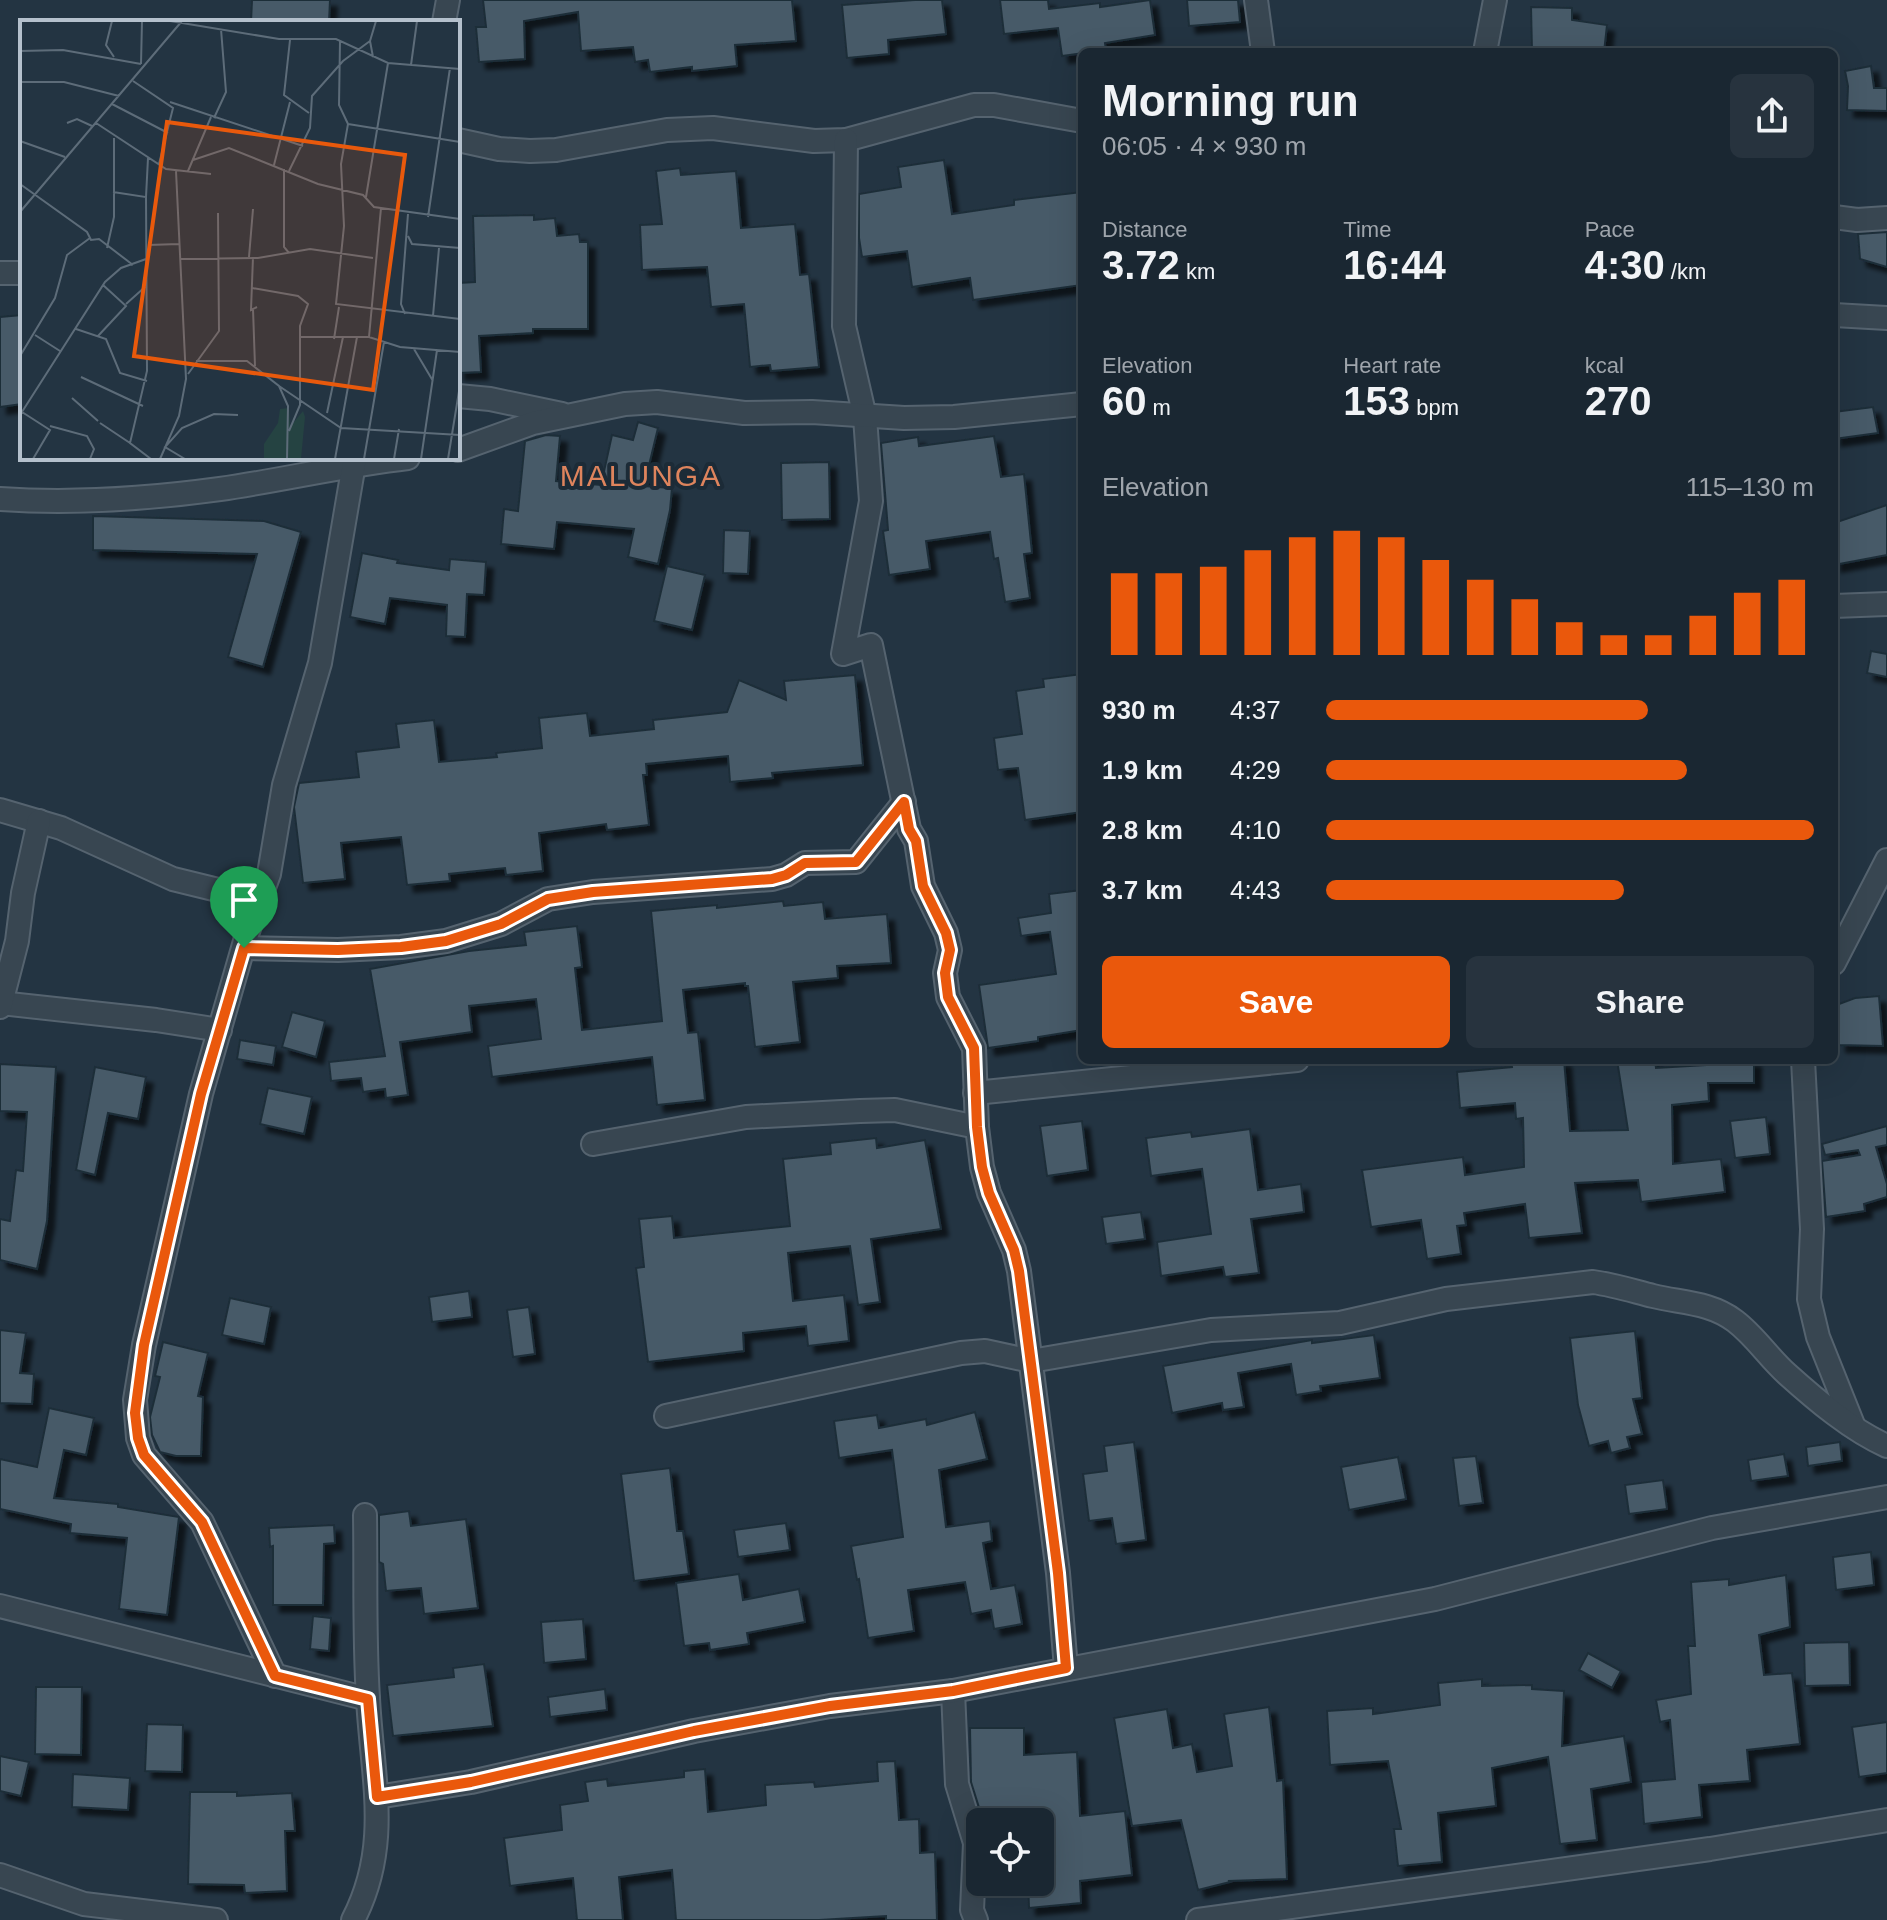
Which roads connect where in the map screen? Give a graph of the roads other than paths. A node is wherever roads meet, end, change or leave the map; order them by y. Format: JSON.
{"nodes":[{"id":1,"x":448,"y":0,"type":"edge"},
{"id":2,"x":1256,"y":0,"type":"edge"},
{"id":3,"x":1495,"y":0,"type":"edge"},
{"id":4,"x":444,"y":20,"type":"edge"},
{"id":5,"x":1262,"y":48,"type":"edge"},
{"id":6,"x":1486,"y":48,"type":"edge"},
{"id":7,"x":1078,"y":120,"type":"edge"},
{"id":8,"x":460,"y":140,"type":"edge"},
{"id":9,"x":846,"y":140,"type":"junction"},
{"id":10,"x":1838,"y":218,"type":"edge"},
{"id":11,"x":1887,"y":218,"type":"edge"},
{"id":12,"x":1838,"y":315,"type":"edge"},
{"id":13,"x":1887,"y":318,"type":"edge"},
{"id":14,"x":460,"y":396,"type":"edge"},
{"id":15,"x":1078,"y":404,"type":"edge"},
{"id":16,"x":571,"y":415,"type":"junction"},
{"id":17,"x":865,"y":417,"type":"junction"},
{"id":18,"x":460,"y":449,"type":"edge"},
{"id":19,"x":354,"y":461,"type":"edge"},
{"id":20,"x":0,"y":499,"type":"edge"},
{"id":21,"x":1887,"y":604,"type":"edge"},
{"id":22,"x":1838,"y":606,"type":"edge"},
{"id":23,"x":904,"y":802,"type":"junction"},
{"id":24,"x":0,"y":810,"type":"edge"},
{"id":25,"x":39,"y":821,"type":"junction"},
{"id":26,"x":1887,"y":860,"type":"edge"},
{"id":27,"x":258,"y":904,"type":"junction"},
{"id":28,"x":244,"y":948,"type":"junction"},
{"id":29,"x":1838,"y":953,"type":"edge"},
{"id":30,"x":0,"y":1004,"type":"edge"},
{"id":31,"x":220,"y":1030,"type":"junction"},
{"id":32,"x":1218,"y":1064,"type":"edge"},
{"id":33,"x":1803,"y":1064,"type":"edge"},
{"id":34,"x":975,"y":1093,"type":"junction"},
{"id":35,"x":977,"y":1127,"type":"junction"},
{"id":36,"x":593,"y":1144,"type":"dead end"},
{"id":37,"x":1031,"y":1361,"type":"junction"},
{"id":38,"x":666,"y":1416,"type":"dead end"},
{"id":39,"x":1854,"y":1427,"type":"junction"},
{"id":40,"x":1887,"y":1446,"type":"edge"},
{"id":41,"x":1887,"y":1497,"type":"edge"},
{"id":42,"x":365,"y":1515,"type":"dead end"},
{"id":43,"x":0,"y":1606,"type":"edge"},
{"id":44,"x":1066,"y":1668,"type":"junction"},
{"id":45,"x":275,"y":1676,"type":"junction"},
{"id":46,"x":953,"y":1691,"type":"junction"},
{"id":47,"x":368,"y":1699,"type":"junction"},
{"id":48,"x":377,"y":1797,"type":"junction"},
{"id":49,"x":1887,"y":1820,"type":"edge"},
{"id":50,"x":0,"y":1875,"type":"edge"},
{"id":51,"x":1317,"y":1903,"type":"junction"},
{"id":52,"x":81,"y":1912,"type":"edge"},
{"id":53,"x":216,"y":1920,"type":"edge"},
{"id":54,"x":353,"y":1920,"type":"edge"},
{"id":55,"x":976,"y":1920,"type":"edge"},
{"id":56,"x":1198,"y":1920,"type":"edge"},
{"id":57,"x":1340,"y":1920,"type":"edge"}],
"edges":[{"from":1,"to":4,"type":"street"},
{"from":2,"to":5,"type":"street"},
{"from":3,"to":6,"type":"street"},
{"from":7,"to":9,"type":"street"},
{"from":8,"to":9,"type":"street"},
{"from":9,"to":17,"type":"street"},
{"from":10,"to":11,"type":"street"},
{"from":12,"to":13,"type":"street"},
{"from":14,"to":16,"type":"street"},
{"from":15,"to":17,"type":"street"},
{"from":16,"to":17,"type":"street"},
{"from":16,"to":18,"type":"street"},
{"from":17,"to":23,"type":"street"},
{"from":19,"to":20,"type":"street"},
{"from":19,"to":27,"type":"street"},
{"from":21,"to":22,"type":"street"},
{"from":23,"to":28,"type":"street"},
{"from":23,"to":34,"type":"street"},
{"from":24,"to":25,"type":"street"},
{"from":25,"to":27,"type":"street"},
{"from":25,"to":30,"type":"street"},
{"from":26,"to":29,"type":"street"},
{"from":27,"to":28,"type":"street"},
{"from":28,"to":31,"type":"street"},
{"from":30,"to":31,"type":"street"},
{"from":31,"to":45,"type":"street"},
{"from":32,"to":34,"type":"street"},
{"from":33,"to":39,"type":"street"},
{"from":34,"to":35,"type":"street"},
{"from":35,"to":36,"type":"street"},
{"from":35,"to":37,"type":"street"},
{"from":37,"to":38,"type":"street"},
{"from":37,"to":39,"type":"street"},
{"from":37,"to":44,"type":"street"},
{"from":39,"to":40,"type":"street"},
{"from":41,"to":44,"type":"street"},
{"from":42,"to":47,"type":"street"},
{"from":43,"to":45,"type":"street"},
{"from":44,"to":46,"type":"street"},
{"from":45,"to":47,"type":"street"},
{"from":46,"to":48,"type":"street"},
{"from":46,"to":55,"type":"street"},
{"from":47,"to":48,"type":"street"},
{"from":48,"to":54,"type":"street"},
{"from":49,"to":51,"type":"street"},
{"from":50,"to":52,"type":"street"},
{"from":51,"to":56,"type":"street"},
{"from":51,"to":57,"type":"street"},
{"from":52,"to":53,"type":"street"}]}
